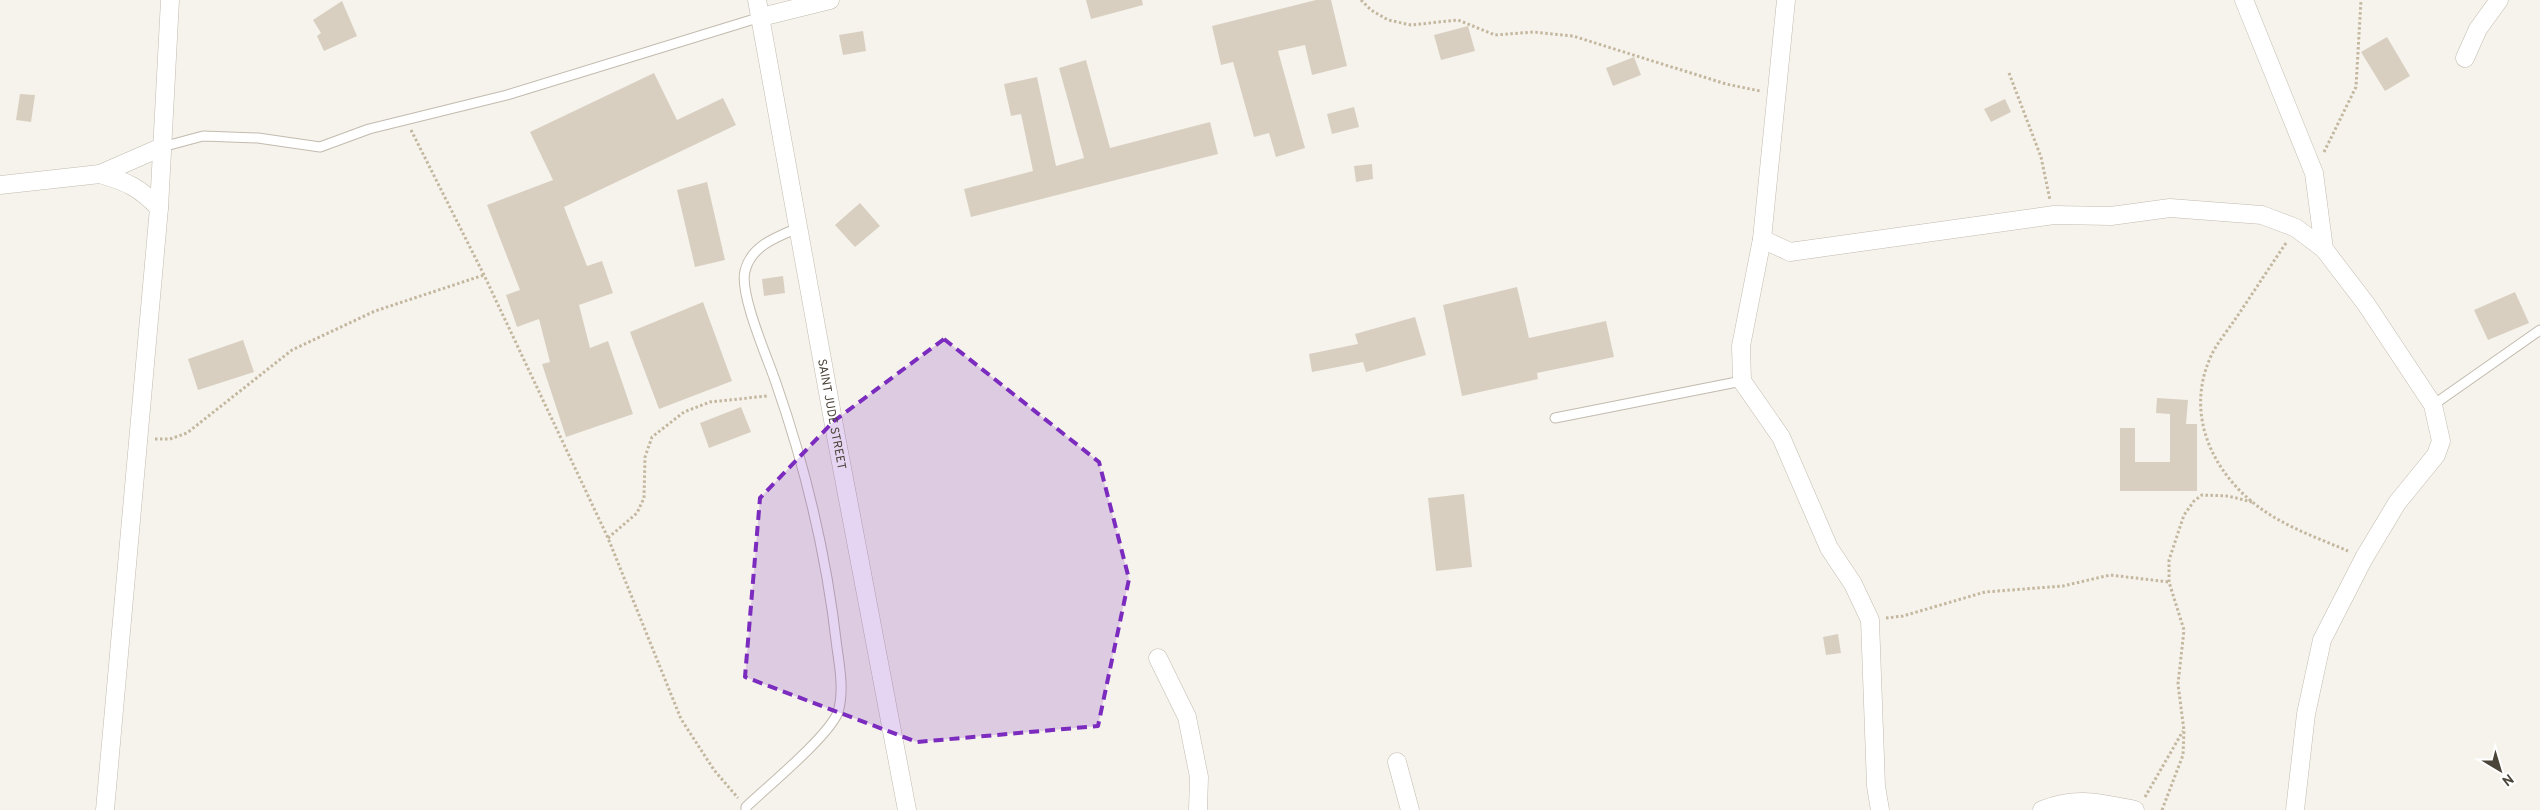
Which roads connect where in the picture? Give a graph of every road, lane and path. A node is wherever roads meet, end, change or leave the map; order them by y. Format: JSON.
{"nodes":[{"id":1,"x":170,"y":0,"type":"edge"},
{"id":2,"x":830,"y":0,"type":"edge"},
{"id":3,"x":1361,"y":0,"type":"edge"},
{"id":4,"x":1786,"y":0,"type":"edge"},
{"id":5,"x":2244,"y":0,"type":"edge"},
{"id":6,"x":2361,"y":0,"type":"edge"},
{"id":7,"x":2499,"y":0,"type":"edge"},
{"id":8,"x":759,"y":8,"type":"edge"},
{"id":9,"x":2465,"y":58,"type":"dead end"},
{"id":10,"x":2010,"y":73,"type":"dead end"},
{"id":11,"x":1775,"y":94,"type":"junction"},
{"id":12,"x":406,"y":121,"type":"junction"},
{"id":13,"x":162,"y":147,"type":"junction"},
{"id":14,"x":2314,"y":173,"type":"junction"},
{"id":15,"x":100,"y":174,"type":"junction"},
{"id":16,"x":0,"y":185,"type":"edge"},
{"id":17,"x":159,"y":208,"type":"junction"},
{"id":18,"x":2054,"y":215,"type":"junction"},
{"id":19,"x":798,"y":228,"type":"junction"},
{"id":20,"x":2296,"y":228,"type":"junction"},
{"id":21,"x":1762,"y":239,"type":"junction"},
{"id":22,"x":2324,"y":249,"type":"junction"},
{"id":23,"x":484,"y":274,"type":"junction"},
{"id":24,"x":2540,"y":330,"type":"edge"},
{"id":25,"x":1742,"y":381,"type":"junction"},
{"id":26,"x":780,"y":396,"type":"junction"},
{"id":27,"x":2433,"y":405,"type":"junction"},
{"id":28,"x":1555,"y":418,"type":"dead end"},
{"id":29,"x":140,"y":438,"type":"junction"},
{"id":30,"x":2252,"y":502,"type":"junction"},
{"id":31,"x":608,"y":538,"type":"junction"},
{"id":32,"x":2364,"y":558,"type":"junction"},
{"id":33,"x":2169,"y":582,"type":"junction"},
{"id":34,"x":1870,"y":620,"type":"junction"},
{"id":35,"x":1158,"y":658,"type":"dead end"},
{"id":36,"x":2184,"y":731,"type":"junction"},
{"id":37,"x":1397,"y":762,"type":"dead end"},
{"id":38,"x":2139,"y":806,"type":"edge"},
{"id":39,"x":746,"y":808,"type":"edge"},
{"id":40,"x":105,"y":810,"type":"edge"},
{"id":41,"x":907,"y":810,"type":"edge"},
{"id":42,"x":1198,"y":810,"type":"edge"},
{"id":43,"x":1410,"y":810,"type":"edge"},
{"id":44,"x":1880,"y":810,"type":"edge"},
{"id":45,"x":2042,"y":810,"type":"edge"},
{"id":46,"x":2162,"y":810,"type":"edge"},
{"id":47,"x":2295,"y":810,"type":"edge"}],
"edges":[{"from":1,"to":13,"type":"street"},
{"from":2,"to":8,"type":"street"},
{"from":3,"to":11,"type":"path"},
{"from":4,"to":11,"type":"street"},
{"from":5,"to":14,"type":"street"},
{"from":6,"to":14,"type":"path"},
{"from":7,"to":9,"type":"street"},
{"from":8,"to":12,"type":"lane"},
{"from":8,"to":19,"type":"street","name":"SAINT JUDE STREET"},
{"from":10,"to":18,"type":"path"},
{"from":11,"to":21,"type":"street"},
{"from":12,"to":13,"type":"lane"},
{"from":12,"to":23,"type":"path"},
{"from":13,"to":15,"type":"street"},
{"from":13,"to":17,"type":"street"},
{"from":14,"to":22,"type":"street"},
{"from":15,"to":16,"type":"street"},
{"from":15,"to":17,"type":"street"},
{"from":17,"to":29,"type":"street"},
{"from":18,"to":20,"type":"street"},
{"from":18,"to":21,"type":"street"},
{"from":19,"to":26,"type":"lane"},
{"from":19,"to":41,"type":"street","name":"SAINT JUDE STREET"},
{"from":20,"to":22,"type":"street"},
{"from":20,"to":30,"type":"path"},
{"from":21,"to":25,"type":"street"},
{"from":22,"to":27,"type":"street"},
{"from":23,"to":29,"type":"path"},
{"from":23,"to":31,"type":"path"},
{"from":24,"to":27,"type":"lane"},
{"from":25,"to":28,"type":"lane"},
{"from":25,"to":34,"type":"street"},
{"from":26,"to":31,"type":"path"},
{"from":26,"to":39,"type":"lane"},
{"from":27,"to":32,"type":"street"},
{"from":29,"to":40,"type":"street"},
{"from":30,"to":32,"type":"path"},
{"from":30,"to":33,"type":"path"},
{"from":31,"to":39,"type":"path"},
{"from":32,"to":47,"type":"street"},
{"from":33,"to":34,"type":"path"},
{"from":33,"to":36,"type":"path"},
{"from":34,"to":44,"type":"street"},
{"from":35,"to":42,"type":"street"},
{"from":36,"to":38,"type":"path"},
{"from":36,"to":46,"type":"path"},
{"from":37,"to":43,"type":"street"},
{"from":38,"to":45,"type":"street"}]}
